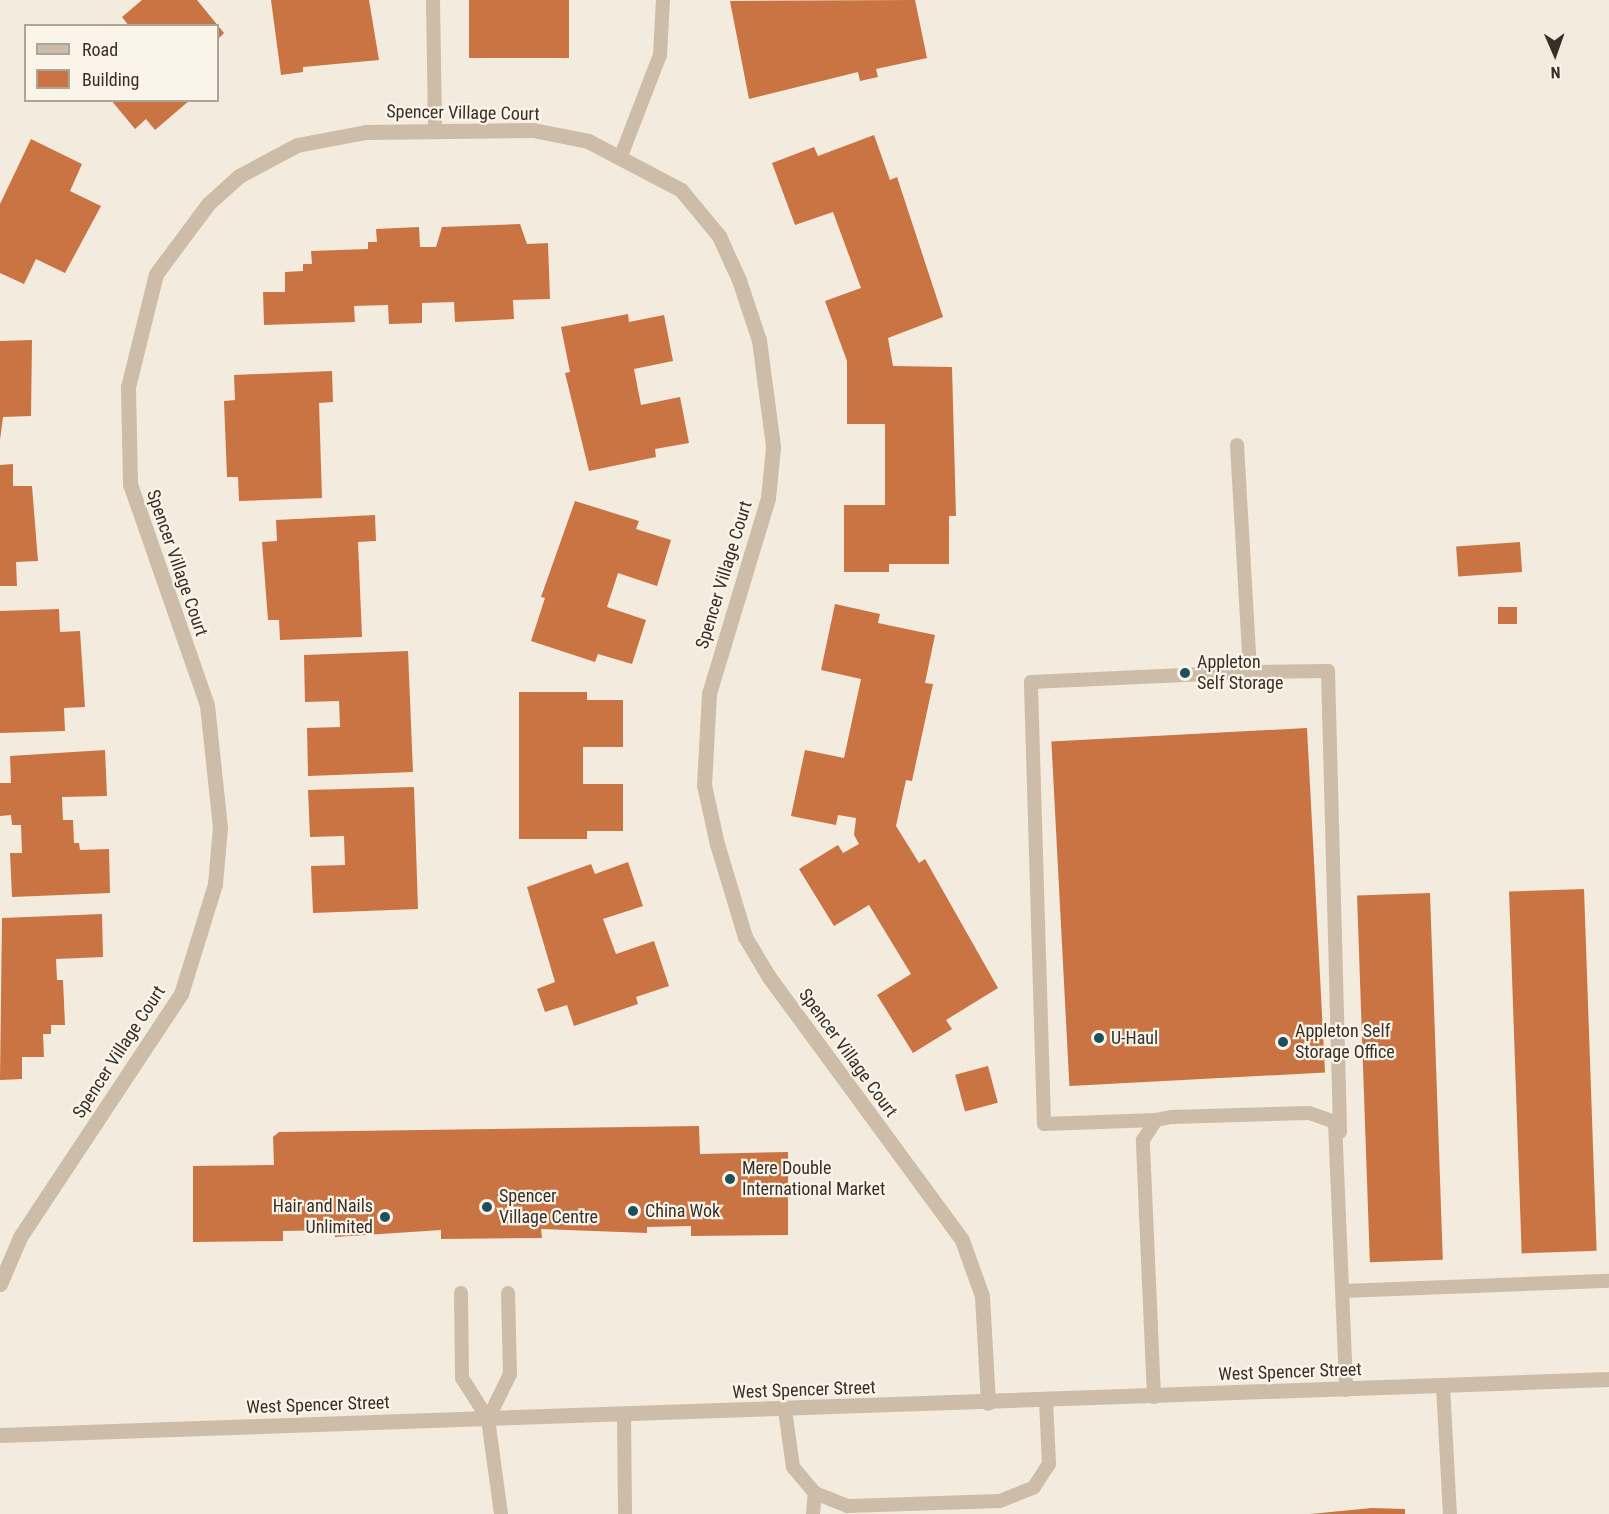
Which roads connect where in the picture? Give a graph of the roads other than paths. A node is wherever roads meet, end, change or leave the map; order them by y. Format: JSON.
{"nodes":[{"id":1,"x":432,"y":0,"type":"edge"},
{"id":2,"x":663,"y":0,"type":"edge"},
{"id":3,"x":435,"y":128,"type":"junction"},
{"id":4,"x":621,"y":156,"type":"junction"},
{"id":5,"x":1237,"y":445,"type":"dead end"},
{"id":6,"x":1250,"y":672,"type":"junction"},
{"id":7,"x":1156,"y":1120,"type":"junction"},
{"id":8,"x":1340,"y":1131,"type":"junction"},
{"id":9,"x":1609,"y":1281,"type":"edge"},
{"id":10,"x":0,"y":1284,"type":"edge"},
{"id":11,"x":1343,"y":1291,"type":"junction"},
{"id":12,"x":460,"y":1293,"type":"dead end"},
{"id":13,"x":508,"y":1293,"type":"dead end"},
{"id":14,"x":1609,"y":1379,"type":"edge"},
{"id":15,"x":1443,"y":1386,"type":"junction"},
{"id":16,"x":1346,"y":1390,"type":"junction"},
{"id":17,"x":1154,"y":1397,"type":"junction"},
{"id":18,"x":1046,"y":1401,"type":"junction"},
{"id":19,"x":988,"y":1403,"type":"junction"},
{"id":20,"x":785,"y":1410,"type":"junction"},
{"id":21,"x":624,"y":1415,"type":"junction"},
{"id":22,"x":488,"y":1419,"type":"junction"},
{"id":23,"x":0,"y":1435,"type":"edge"},
{"id":24,"x":814,"y":1493,"type":"junction"},
{"id":25,"x":501,"y":1514,"type":"edge"},
{"id":26,"x":625,"y":1514,"type":"edge"},
{"id":27,"x":813,"y":1514,"type":"edge"},
{"id":28,"x":1450,"y":1514,"type":"edge"}],
"edges":[{"from":1,"to":3,"type":"lane"},
{"from":2,"to":4,"type":"lane"},
{"from":3,"to":4,"type":"street","name":"Spencer Village Court"},
{"from":3,"to":10,"type":"street","name":"Spencer Village Court"},
{"from":4,"to":19,"type":"street","name":"Spencer Village Court"},
{"from":5,"to":6,"type":"lane"},
{"from":6,"to":7,"type":"lane"},
{"from":6,"to":8,"type":"lane"},
{"from":7,"to":8,"type":"lane"},
{"from":7,"to":17,"type":"lane"},
{"from":8,"to":11,"type":"lane"},
{"from":9,"to":11,"type":"lane"},
{"from":11,"to":16,"type":"lane"},
{"from":12,"to":22,"type":"lane"},
{"from":13,"to":22,"type":"lane"},
{"from":14,"to":15,"type":"street","name":"West Spencer Street"},
{"from":15,"to":16,"type":"street","name":"West Spencer Street"},
{"from":15,"to":28,"type":"lane"},
{"from":16,"to":17,"type":"street","name":"West Spencer Street"},
{"from":17,"to":18,"type":"street","name":"West Spencer Street"},
{"from":18,"to":19,"type":"street","name":"West Spencer Street"},
{"from":18,"to":24,"type":"lane"},
{"from":19,"to":20,"type":"street","name":"West Spencer Street"},
{"from":20,"to":21,"type":"street","name":"West Spencer Street"},
{"from":20,"to":24,"type":"lane"},
{"from":21,"to":22,"type":"street","name":"West Spencer Street"},
{"from":21,"to":26,"type":"lane"},
{"from":22,"to":23,"type":"street","name":"West Spencer Street"},
{"from":22,"to":25,"type":"lane"},
{"from":24,"to":27,"type":"lane"}]}
